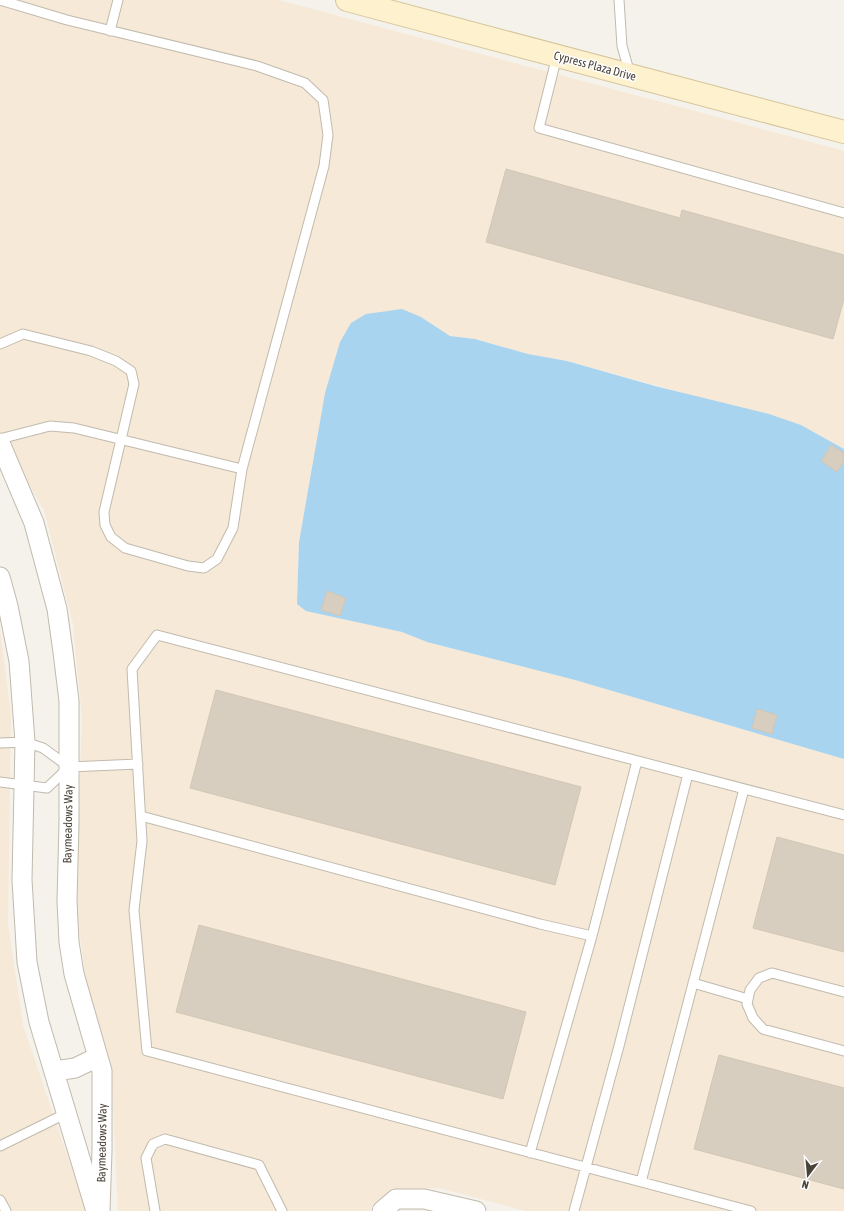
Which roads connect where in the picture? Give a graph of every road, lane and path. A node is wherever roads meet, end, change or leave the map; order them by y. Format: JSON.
{"nodes":[{"id":1,"x":0,"y":0,"type":"edge"},
{"id":2,"x":118,"y":0,"type":"edge"},
{"id":3,"x":347,"y":0,"type":"edge"},
{"id":4,"x":619,"y":0,"type":"edge"},
{"id":5,"x":110,"y":30,"type":"junction"},
{"id":6,"x":557,"y":56,"type":"junction"},
{"id":7,"x":630,"y":75,"type":"junction"},
{"id":8,"x":844,"y":132,"type":"edge"},
{"id":9,"x":844,"y":213,"type":"edge"},
{"id":10,"x":0,"y":344,"type":"edge"},
{"id":11,"x":0,"y":439,"type":"edge"},
{"id":12,"x":121,"y":439,"type":"junction"},
{"id":13,"x":0,"y":443,"type":"edge"},
{"id":14,"x":242,"y":469,"type":"junction"},
{"id":15,"x":0,"y":577,"type":"edge"},
{"id":16,"x":25,"y":742,"type":"junction"},
{"id":17,"x":0,"y":743,"type":"edge"},
{"id":18,"x":637,"y":761,"type":"junction"},
{"id":19,"x":138,"y":764,"type":"junction"},
{"id":20,"x":69,"y":767,"type":"junction"},
{"id":21,"x":688,"y":774,"type":"junction"},
{"id":22,"x":0,"y":782,"type":"edge"},
{"id":23,"x":25,"y":786,"type":"junction"},
{"id":24,"x":744,"y":789,"type":"junction"},
{"id":25,"x":844,"y":815,"type":"edge"},
{"id":26,"x":141,"y":816,"type":"junction"},
{"id":27,"x":592,"y":936,"type":"junction"},
{"id":28,"x":693,"y":983,"type":"junction"},
{"id":29,"x":844,"y":992,"type":"edge"},
{"id":30,"x":748,"y":999,"type":"junction"},
{"id":31,"x":844,"y":1051,"type":"edge"},
{"id":32,"x":98,"y":1057,"type":"junction"},
{"id":33,"x":55,"y":1071,"type":"junction"},
{"id":34,"x":67,"y":1112,"type":"junction"},
{"id":35,"x":0,"y":1146,"type":"edge"},
{"id":36,"x":530,"y":1153,"type":"junction"},
{"id":37,"x":586,"y":1167,"type":"junction"},
{"id":38,"x":641,"y":1182,"type":"junction"},
{"id":39,"x":0,"y":1200,"type":"edge"},
{"id":40,"x":6,"y":1211,"type":"edge"},
{"id":41,"x":96,"y":1211,"type":"edge"},
{"id":42,"x":100,"y":1211,"type":"edge"},
{"id":43,"x":155,"y":1211,"type":"edge"},
{"id":44,"x":282,"y":1211,"type":"edge"},
{"id":45,"x":382,"y":1211,"type":"edge"},
{"id":46,"x":476,"y":1211,"type":"edge"},
{"id":47,"x":574,"y":1211,"type":"edge"},
{"id":48,"x":751,"y":1211,"type":"edge"}],
"edges":[{"from":1,"to":5,"type":"lane"},
{"from":2,"to":5,"type":"lane"},
{"from":3,"to":6,"type":"street","name":"Cypress Plaza Drive"},
{"from":4,"to":7,"type":"lane"},
{"from":5,"to":14,"type":"lane"},
{"from":6,"to":7,"type":"street","name":"Cypress Plaza Drive"},
{"from":6,"to":9,"type":"lane"},
{"from":7,"to":8,"type":"street","name":"Cypress Plaza Drive"},
{"from":10,"to":12,"type":"lane"},
{"from":11,"to":12,"type":"lane"},
{"from":12,"to":14,"type":"lane"},
{"from":12,"to":14,"type":"lane"},
{"from":13,"to":20,"type":"street","name":"Baymeadows Way"},
{"from":15,"to":16,"type":"street","name":"Baymeadows Way"},
{"from":16,"to":17,"type":"lane"},
{"from":16,"to":20,"type":"lane"},
{"from":16,"to":23,"type":"street","name":"Baymeadows Way"},
{"from":18,"to":19,"type":"lane"},
{"from":18,"to":21,"type":"lane"},
{"from":18,"to":27,"type":"lane"},
{"from":19,"to":20,"type":"lane"},
{"from":19,"to":26,"type":"lane"},
{"from":20,"to":23,"type":"lane"},
{"from":20,"to":32,"type":"street","name":"Baymeadows Way"},
{"from":21,"to":24,"type":"lane"},
{"from":21,"to":37,"type":"lane"},
{"from":22,"to":23,"type":"lane"},
{"from":23,"to":33,"type":"street","name":"Baymeadows Way"},
{"from":24,"to":25,"type":"lane"},
{"from":24,"to":28,"type":"lane"},
{"from":26,"to":27,"type":"lane"},
{"from":26,"to":36,"type":"lane"},
{"from":27,"to":36,"type":"lane"},
{"from":28,"to":30,"type":"lane"},
{"from":28,"to":38,"type":"lane"},
{"from":29,"to":30,"type":"lane"},
{"from":30,"to":31,"type":"lane"},
{"from":32,"to":33,"type":"street"},
{"from":32,"to":42,"type":"street","name":"Baymeadows Way"},
{"from":33,"to":34,"type":"street","name":"Baymeadows Way"},
{"from":34,"to":35,"type":"lane"},
{"from":34,"to":41,"type":"street","name":"Baymeadows Way"},
{"from":36,"to":37,"type":"lane"},
{"from":37,"to":38,"type":"lane"},
{"from":37,"to":47,"type":"lane"},
{"from":38,"to":48,"type":"lane"},
{"from":39,"to":40,"type":"lane"},
{"from":43,"to":44,"type":"lane"},
{"from":45,"to":46,"type":"street"}]}
